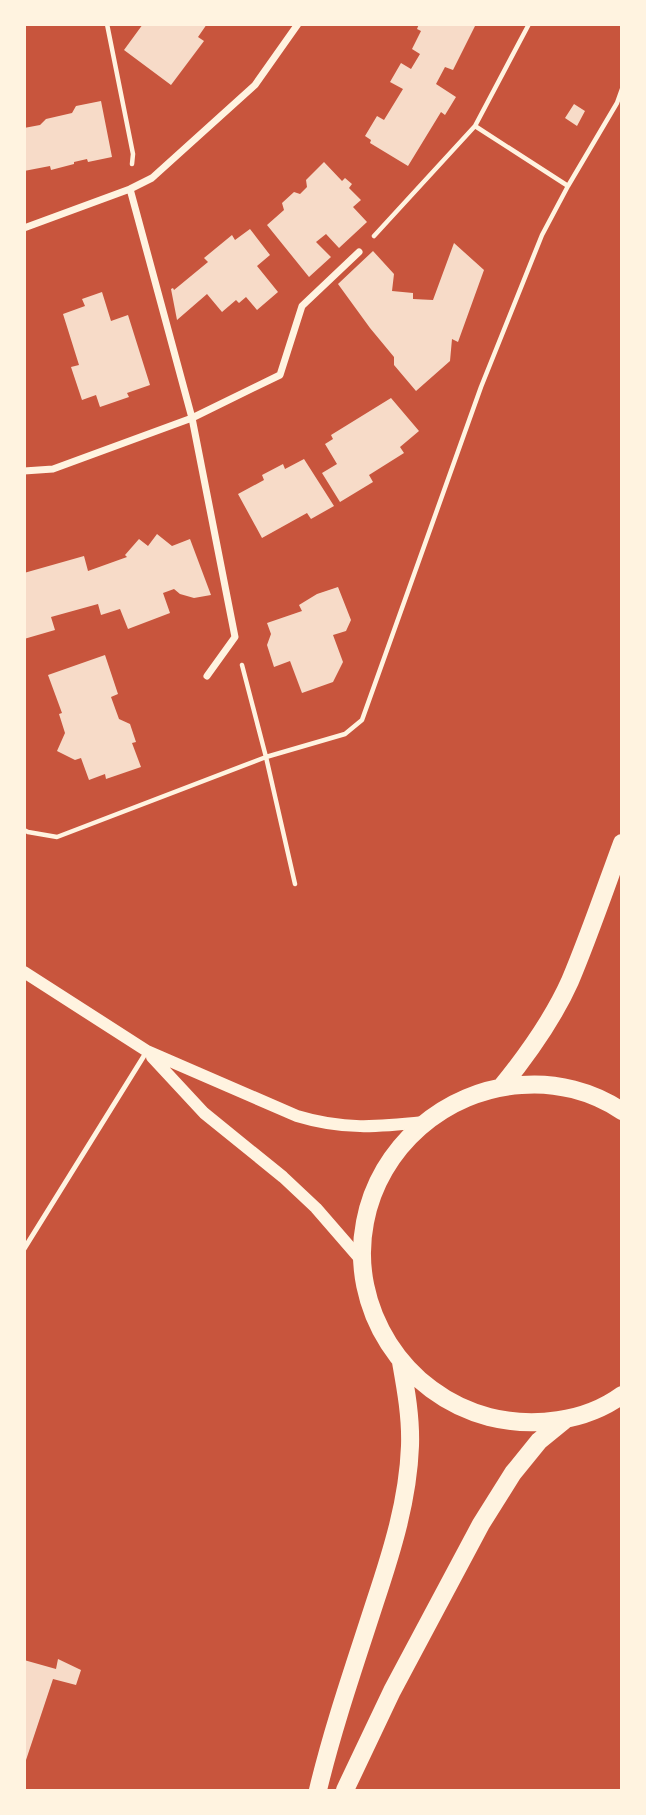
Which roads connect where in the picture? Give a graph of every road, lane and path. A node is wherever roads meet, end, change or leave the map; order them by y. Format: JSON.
{"nodes":[{"id":1,"x":107,"y":24,"type":"edge"},
{"id":2,"x":298,"y":24,"type":"edge"},
{"id":3,"x":529,"y":24,"type":"edge"},
{"id":4,"x":621,"y":89,"type":"edge"},
{"id":5,"x":475,"y":126,"type":"junction"},
{"id":6,"x":568,"y":186,"type":"junction"},
{"id":7,"x":130,"y":189,"type":"junction"},
{"id":8,"x":24,"y":228,"type":"edge"},
{"id":9,"x":359,"y":252,"type":"joint"},
{"id":10,"x":192,"y":418,"type":"junction"},
{"id":11,"x":24,"y":471,"type":"edge"},
{"id":12,"x":234,"y":637,"type":"junction"},
{"id":13,"x":207,"y":676,"type":"dead end"},
{"id":14,"x":265,"y":757,"type":"junction"},
{"id":15,"x":24,"y":830,"type":"edge"},
{"id":16,"x":621,"y":843,"type":"edge"},
{"id":17,"x":295,"y":884,"type":"dead end"},
{"id":18,"x":24,"y":972,"type":"edge"},
{"id":19,"x":147,"y":1051,"type":"junction"},
{"id":20,"x":502,"y":1086,"type":"junction"},
{"id":21,"x":621,"y":1111,"type":"edge"},
{"id":22,"x":424,"y":1122,"type":"junction"},
{"id":23,"x":24,"y":1250,"type":"edge"},
{"id":24,"x":362,"y":1261,"type":"junction"},
{"id":25,"x":401,"y":1362,"type":"junction"},
{"id":26,"x":621,"y":1395,"type":"edge"},
{"id":27,"x":566,"y":1419,"type":"junction"},
{"id":28,"x":318,"y":1790,"type":"edge"},
{"id":29,"x":345,"y":1790,"type":"edge"}],
"edges":[{"from":1,"to":7,"type":"path"},
{"from":2,"to":7,"type":"street"},
{"from":3,"to":5,"type":"path"},
{"from":4,"to":6,"type":"path"},
{"from":5,"to":6,"type":"path"},
{"from":5,"to":9,"type":"path"},
{"from":6,"to":14,"type":"path"},
{"from":7,"to":8,"type":"street"},
{"from":7,"to":10,"type":"street"},
{"from":9,"to":10,"type":"street"},
{"from":10,"to":11,"type":"street"},
{"from":10,"to":12,"type":"street"},
{"from":12,"to":13,"type":"street"},
{"from":12,"to":14,"type":"path"},
{"from":14,"to":15,"type":"path"},
{"from":14,"to":17,"type":"path"},
{"from":16,"to":20,"type":"main road"},
{"from":18,"to":19,"type":"street"},
{"from":19,"to":22,"type":"street"},
{"from":19,"to":23,"type":"lane"},
{"from":19,"to":24,"type":"street"},
{"from":20,"to":21,"type":"main road"},
{"from":20,"to":22,"type":"main road"},
{"from":22,"to":24,"type":"main road"},
{"from":24,"to":25,"type":"main road"},
{"from":25,"to":27,"type":"main road"},
{"from":25,"to":28,"type":"main road"},
{"from":26,"to":27,"type":"main road"},
{"from":27,"to":29,"type":"main road"}]}
